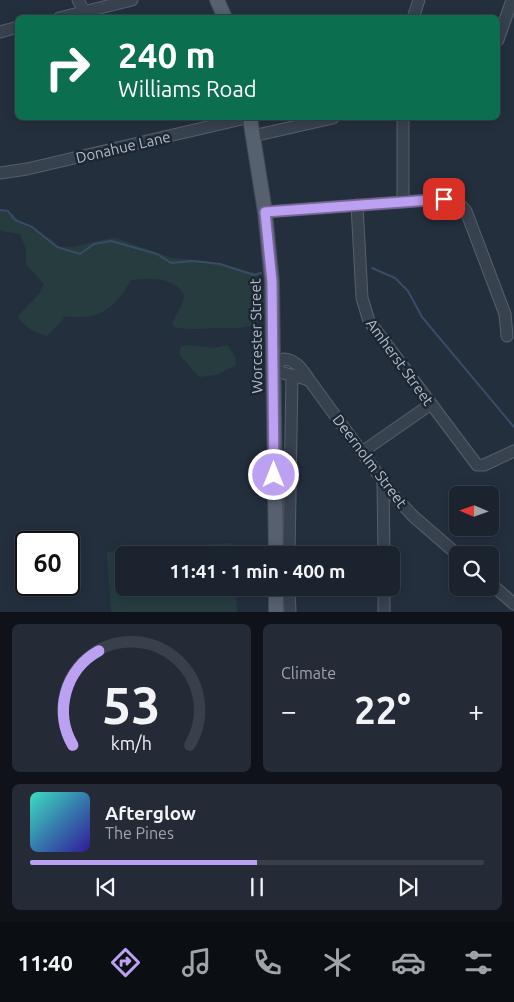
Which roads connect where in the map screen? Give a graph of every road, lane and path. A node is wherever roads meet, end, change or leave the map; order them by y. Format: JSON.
{"nodes":[{"id":1,"x":78,"y":0,"type":"edge"},
{"id":2,"x":132,"y":0,"type":"edge"},
{"id":3,"x":217,"y":0,"type":"edge"},
{"id":4,"x":420,"y":0,"type":"edge"},
{"id":5,"x":512,"y":0,"type":"edge"},
{"id":6,"x":84,"y":11,"type":"junction"},
{"id":7,"x":70,"y":15,"type":"edge"},
{"id":8,"x":224,"y":15,"type":"edge"},
{"id":9,"x":414,"y":15,"type":"edge"},
{"id":10,"x":15,"y":28,"type":"edge"},
{"id":11,"x":0,"y":32,"type":"edge"},
{"id":12,"x":500,"y":34,"type":"edge"},
{"id":13,"x":238,"y":120,"type":"edge"},
{"id":14,"x":250,"y":120,"type":"edge"},
{"id":15,"x":324,"y":120,"type":"edge"},
{"id":16,"x":403,"y":120,"type":"edge"},
{"id":17,"x":253,"y":136,"type":"junction"},
{"id":18,"x":0,"y":172,"type":"edge"},
{"id":19,"x":403,"y":202,"type":"junction"},
{"id":20,"x":357,"y":205,"type":"junction"},
{"id":21,"x":265,"y":212,"type":"junction"},
{"id":22,"x":507,"y":336,"type":"dead end"},
{"id":23,"x":273,"y":367,"type":"junction"},
{"id":24,"x":292,"y":375,"type":"junction"},
{"id":25,"x":310,"y":380,"type":"junction"},
{"id":26,"x":431,"y":404,"type":"junction"},
{"id":27,"x":514,"y":451,"type":"edge"},
{"id":28,"x":362,"y":452,"type":"junction"},
{"id":29,"x":383,"y":483,"type":"junction"},
{"id":30,"x":276,"y":546,"type":"edge"},
{"id":31,"x":289,"y":546,"type":"edge"},
{"id":32,"x":384,"y":546,"type":"edge"},
{"id":33,"x":449,"y":547,"type":"edge"},
{"id":34,"x":499,"y":591,"type":"edge"},
{"id":35,"x":276,"y":596,"type":"edge"},
{"id":36,"x":290,"y":596,"type":"edge"},
{"id":37,"x":384,"y":596,"type":"edge"},
{"id":38,"x":514,"y":604,"type":"edge"},
{"id":39,"x":276,"y":612,"type":"edge"},
{"id":40,"x":290,"y":612,"type":"edge"},
{"id":41,"x":384,"y":612,"type":"edge"}],
"edges":[{"from":1,"to":6,"type":"street"},
{"from":2,"to":6,"type":"street"},
{"from":3,"to":8,"type":"main road"},
{"from":4,"to":9,"type":"street"},
{"from":5,"to":12,"type":"street"},
{"from":6,"to":7,"type":"street"},
{"from":10,"to":11,"type":"street"},
{"from":13,"to":18,"type":"street","name":"Donahue Lane"},
{"from":14,"to":17,"type":"main road","name":"Worcester Street"},
{"from":15,"to":17,"type":"street"},
{"from":16,"to":19,"type":"street"},
{"from":17,"to":21,"type":"main road","name":"Worcester Street"},
{"from":19,"to":20,"type":"street"},
{"from":19,"to":22,"type":"street"},
{"from":20,"to":21,"type":"street"},
{"from":20,"to":26,"type":"street","name":"Amherst Street"},
{"from":21,"to":23,"type":"main road","name":"Worcester Street"},
{"from":23,"to":24,"type":"street"},
{"from":23,"to":25,"type":"street","name":"Deernolm Street"},
{"from":23,"to":30,"type":"main road","name":"Worcester Street"},
{"from":24,"to":25,"type":"street"},
{"from":24,"to":31,"type":"street"},
{"from":25,"to":28,"type":"street","name":"Deernolm Street"},
{"from":26,"to":27,"type":"street","name":"Amherst Street"},
{"from":26,"to":28,"type":"street"},
{"from":28,"to":29,"type":"street","name":"Deernolm Street"},
{"from":29,"to":32,"type":"street"},
{"from":29,"to":33,"type":"street","name":"Deernolm Street"},
{"from":34,"to":38,"type":"street"},
{"from":35,"to":39,"type":"main road"},
{"from":36,"to":40,"type":"street"},
{"from":37,"to":41,"type":"street"}]}
